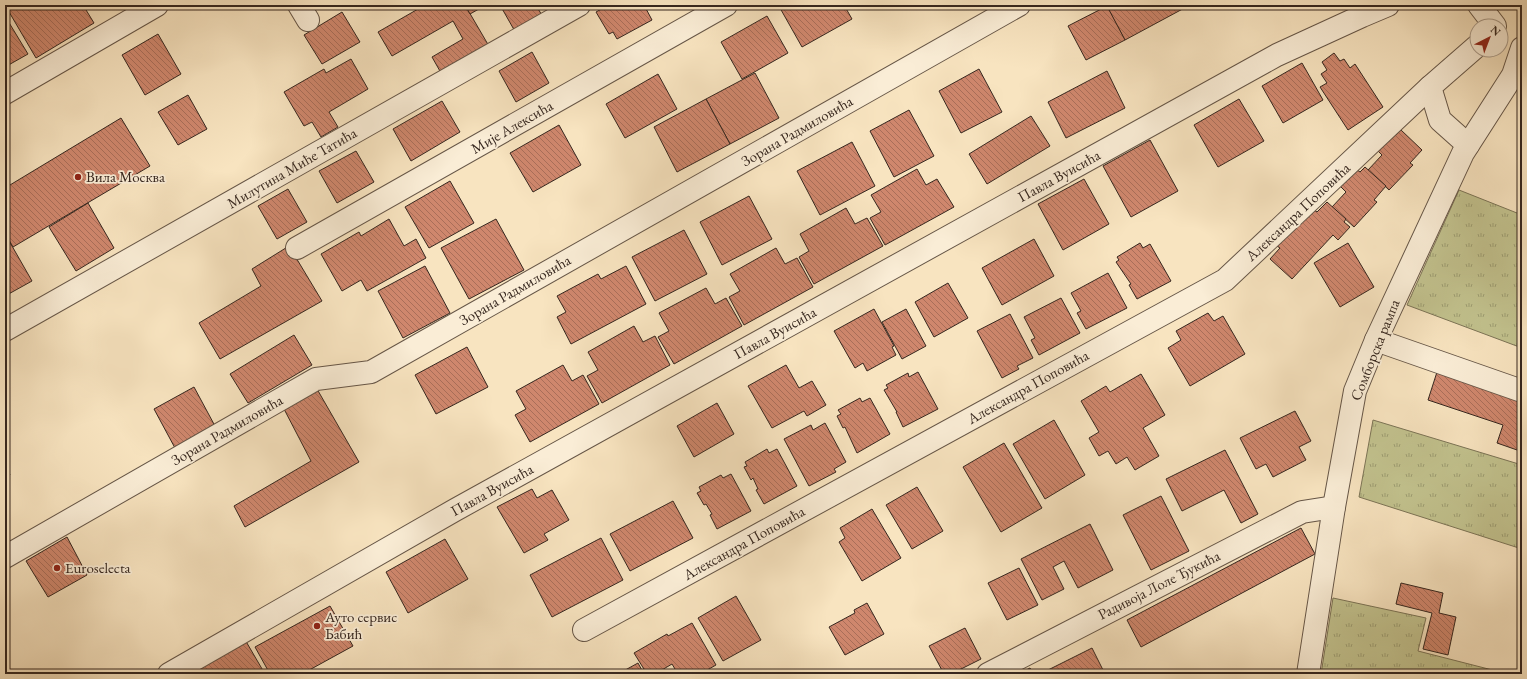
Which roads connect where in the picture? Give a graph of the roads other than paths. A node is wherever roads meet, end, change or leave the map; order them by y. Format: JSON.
{"nodes":[{"id":1,"x":157,"y":5,"type":"edge"},
{"id":2,"x":578,"y":5,"type":"edge"},
{"id":3,"x":726,"y":5,"type":"edge"},
{"id":4,"x":1019,"y":5,"type":"edge"},
{"id":5,"x":1388,"y":5,"type":"edge"},
{"id":6,"x":1479,"y":5,"type":"edge"},
{"id":7,"x":1489,"y":18,"type":"edge"},
{"id":8,"x":1522,"y":48,"type":"edge"},
{"id":9,"x":1469,"y":53,"type":"edge"},
{"id":10,"x":1518,"y":73,"type":"edge"},
{"id":11,"x":1430,"y":87,"type":"junction"},
{"id":12,"x":5,"y":93,"type":"edge"},
{"id":13,"x":1468,"y":145,"type":"junction"},
{"id":14,"x":297,"y":248,"type":"dead end"},
{"id":15,"x":5,"y":330,"type":"edge"},
{"id":16,"x":1376,"y":340,"type":"junction"},
{"id":17,"x":1522,"y":391,"type":"edge"},
{"id":18,"x":1334,"y":507,"type":"junction"},
{"id":19,"x":5,"y":557,"type":"edge"},
{"id":20,"x":584,"y":630,"type":"dead end"},
{"id":21,"x":169,"y":674,"type":"edge"},
{"id":22,"x":988,"y":674,"type":"edge"},
{"id":23,"x":1308,"y":674,"type":"edge"}],
"edges":[{"from":1,"to":12,"type":"street"},
{"from":2,"to":15,"type":"street","name":"Милутина Миће Татића"},
{"from":3,"to":14,"type":"street","name":"Мије Алексића"},
{"from":4,"to":19,"type":"street","name":"Зорана Радмиловића"},
{"from":5,"to":21,"type":"street","name":"Павла Вуисића"},
{"from":6,"to":7,"type":"street"},
{"from":8,"to":10,"type":"street","name":"Сомборска рампа"},
{"from":9,"to":11,"type":"street","name":"Александра Поповића"},
{"from":10,"to":13,"type":"street","name":"Сомборска рампа"},
{"from":11,"to":13,"type":"street"},
{"from":11,"to":20,"type":"street","name":"Александра Поповића"},
{"from":13,"to":16,"type":"street","name":"Сомборска рампа"},
{"from":16,"to":17,"type":"street"},
{"from":16,"to":18,"type":"street","name":"Сомборска рампа"},
{"from":18,"to":22,"type":"street","name":"Радивоја Лоле Ђукића"},
{"from":18,"to":23,"type":"street","name":"Сомборска рампа"}]}
